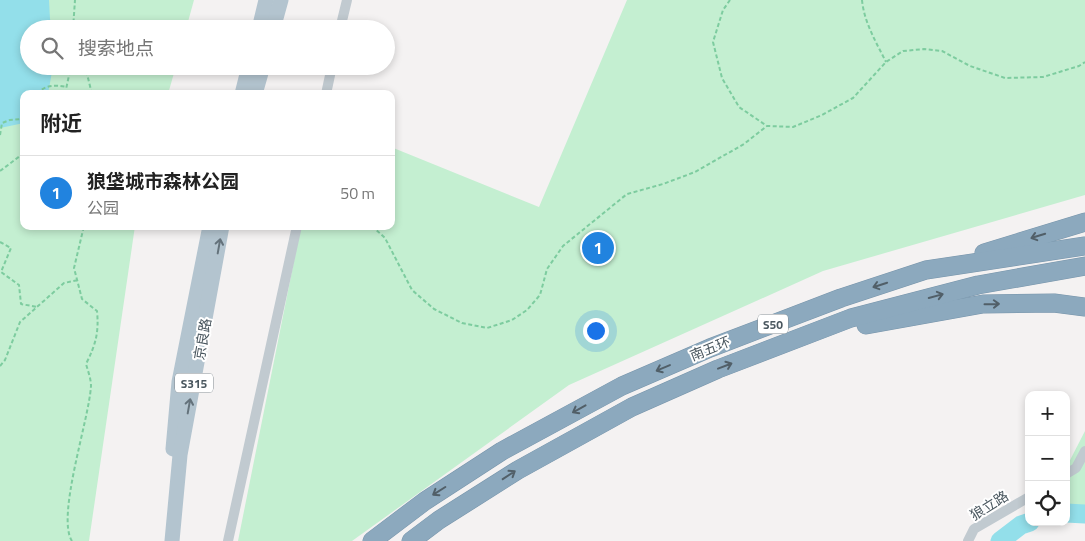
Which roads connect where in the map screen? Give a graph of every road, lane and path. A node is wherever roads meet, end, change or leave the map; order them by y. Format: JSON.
{"nodes":[{"id":1,"x":75,"y":0,"type":"edge"},
{"id":2,"x":266,"y":0,"type":"edge"},
{"id":3,"x":281,"y":0,"type":"edge"},
{"id":4,"x":347,"y":0,"type":"edge"},
{"id":5,"x":730,"y":0,"type":"edge"},
{"id":6,"x":862,"y":0,"type":"edge"},
{"id":7,"x":74,"y":20,"type":"edge"},
{"id":8,"x":261,"y":20,"type":"edge"},
{"id":9,"x":275,"y":20,"type":"edge"},
{"id":10,"x":342,"y":20,"type":"edge"},
{"id":11,"x":886,"y":62,"type":"junction"},
{"id":12,"x":1085,"y":62,"type":"edge"},
{"id":13,"x":69,"y":75,"type":"edge"},
{"id":14,"x":87,"y":75,"type":"edge"},
{"id":15,"x":247,"y":75,"type":"edge"},
{"id":16,"x":261,"y":75,"type":"edge"},
{"id":17,"x":330,"y":75,"type":"edge"},
{"id":18,"x":67,"y":87,"type":"junction"},
{"id":19,"x":40,"y":90,"type":"edge"},
{"id":20,"x":66,"y":90,"type":"edge"},
{"id":21,"x":91,"y":90,"type":"edge"},
{"id":22,"x":243,"y":90,"type":"edge"},
{"id":23,"x":257,"y":90,"type":"edge"},
{"id":24,"x":327,"y":90,"type":"edge"},
{"id":25,"x":20,"y":120,"type":"edge"},
{"id":26,"x":767,"y":126,"type":"junction"},
{"id":27,"x":0,"y":135,"type":"edge"},
{"id":28,"x":20,"y":157,"type":"edge"},
{"id":29,"x":0,"y":171,"type":"edge"},
{"id":30,"x":1085,"y":222,"type":"edge"},
{"id":31,"x":83,"y":230,"type":"edge"},
{"id":32,"x":209,"y":230,"type":"edge"},
{"id":33,"x":221,"y":230,"type":"edge"},
{"id":34,"x":296,"y":230,"type":"edge"},
{"id":35,"x":376,"y":230,"type":"edge"},
{"id":36,"x":0,"y":242,"type":"edge"},
{"id":37,"x":1085,"y":246,"type":"edge"},
{"id":38,"x":1085,"y":266,"type":"edge"},
{"id":39,"x":926,"y":270,"type":"junction"},
{"id":40,"x":78,"y":280,"type":"junction"},
{"id":41,"x":37,"y":307,"type":"junction"},
{"id":42,"x":1085,"y":308,"type":"edge"},
{"id":43,"x":806,"y":335,"type":"junction"},
{"id":44,"x":0,"y":366,"type":"edge"},
{"id":45,"x":1085,"y":451,"type":"edge"},
{"id":46,"x":1070,"y":472,"type":"edge"},
{"id":47,"x":1025,"y":499,"type":"edge"},
{"id":48,"x":72,"y":541,"type":"edge"},
{"id":49,"x":163,"y":541,"type":"edge"},
{"id":50,"x":172,"y":541,"type":"edge"},
{"id":51,"x":228,"y":541,"type":"edge"},
{"id":52,"x":372,"y":541,"type":"edge"},
{"id":53,"x":410,"y":541,"type":"edge"},
{"id":54,"x":968,"y":541,"type":"edge"}],
"edges":[{"from":1,"to":7,"type":"path"},
{"from":2,"to":8,"type":"main road"},
{"from":3,"to":9,"type":"main road"},
{"from":4,"to":10,"type":"street"},
{"from":5,"to":26,"type":"path"},
{"from":6,"to":11,"type":"path"},
{"from":11,"to":12,"type":"path"},
{"from":11,"to":26,"type":"path"},
{"from":13,"to":18,"type":"path"},
{"from":14,"to":21,"type":"path"},
{"from":15,"to":22,"type":"main road"},
{"from":16,"to":23,"type":"main road"},
{"from":17,"to":24,"type":"street"},
{"from":18,"to":19,"type":"path"},
{"from":18,"to":20,"type":"path"},
{"from":25,"to":27,"type":"path"},
{"from":26,"to":35,"type":"path"},
{"from":28,"to":29,"type":"path"},
{"from":30,"to":39,"type":"highway","one_way":true},
{"from":31,"to":40,"type":"path"},
{"from":32,"to":49,"type":"main road","name":"京良路","number":"S315"},
{"from":50,"to":33,"type":"main road","name":"京良路","number":"S315","one_way":true},
{"from":34,"to":51,"type":"street"},
{"from":36,"to":41,"type":"path"},
{"from":37,"to":39,"type":"highway","name":"南五环","number":"S50"},
{"from":43,"to":38,"type":"highway","name":"南五环","number":"S50","one_way":true},
{"from":39,"to":52,"type":"highway","name":"南五环","number":"S50","one_way":true},
{"from":40,"to":41,"type":"path"},
{"from":40,"to":48,"type":"path"},
{"from":41,"to":44,"type":"path"},
{"from":43,"to":42,"type":"highway","one_way":true},
{"from":53,"to":43,"type":"highway","name":"南五环","number":"S50","one_way":true},
{"from":45,"to":46,"type":"street"},
{"from":47,"to":54,"type":"street","name":"狼立路"}]}
